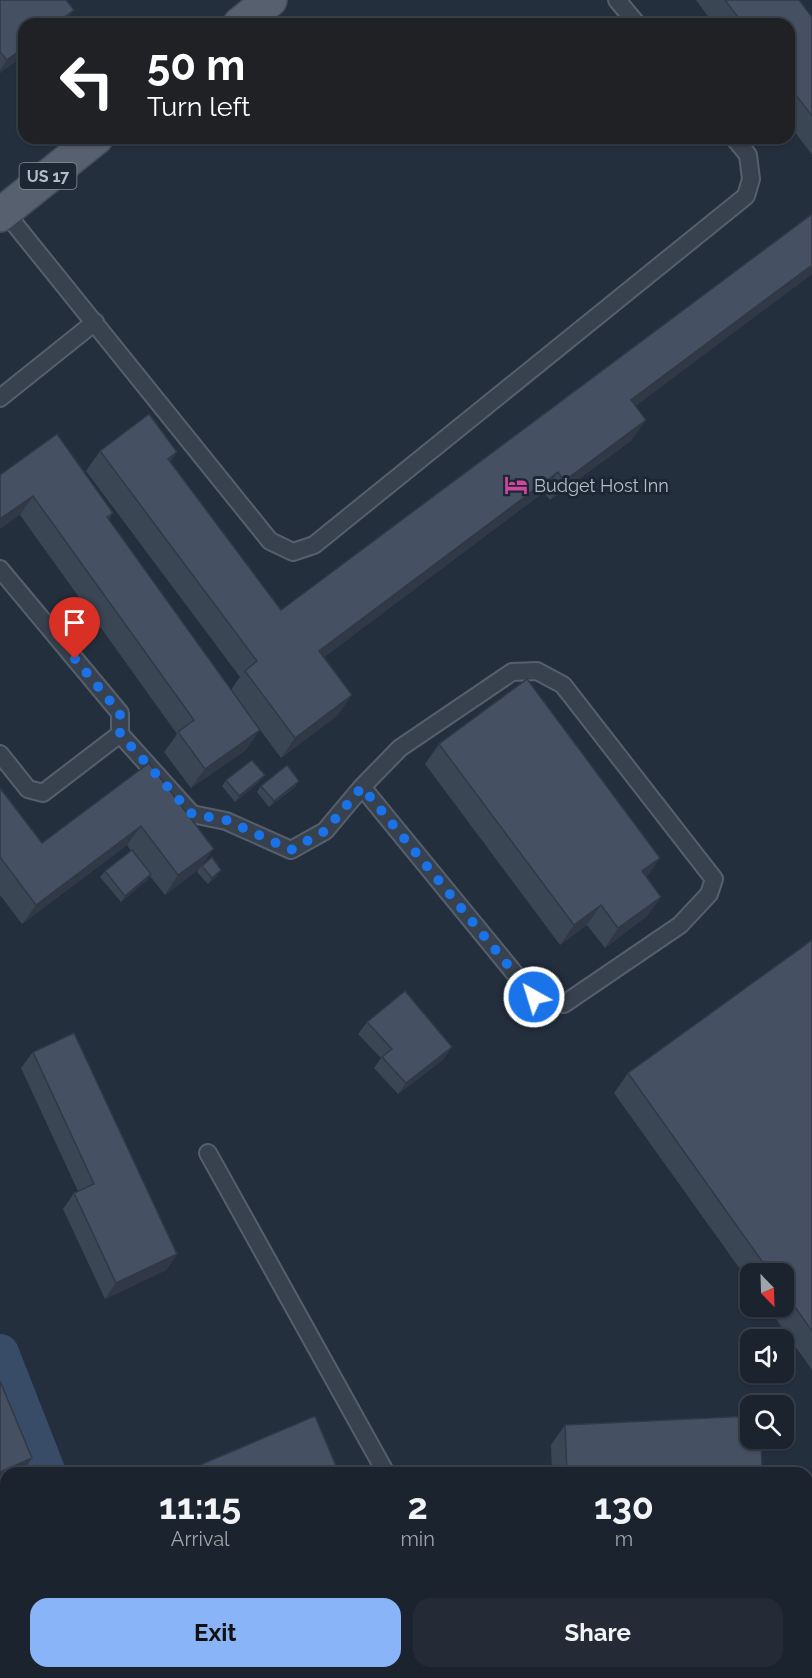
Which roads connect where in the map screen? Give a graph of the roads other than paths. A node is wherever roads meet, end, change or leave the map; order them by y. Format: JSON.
{"nodes":[{"id":1,"x":270,"y":0,"type":"edge"},
{"id":2,"x":617,"y":0,"type":"edge"},
{"id":3,"x":248,"y":18,"type":"edge"},
{"id":4,"x":632,"y":18,"type":"edge"},
{"id":5,"x":88,"y":144,"type":"edge"},
{"id":6,"x":739,"y":144,"type":"edge"},
{"id":7,"x":2,"y":211,"type":"edge"},
{"id":8,"x":95,"y":322,"type":"junction"},
{"id":9,"x":0,"y":398,"type":"edge"},
{"id":10,"x":0,"y":568,"type":"edge"},
{"id":11,"x":120,"y":734,"type":"junction"},
{"id":12,"x":0,"y":754,"type":"edge"},
{"id":13,"x":362,"y":787,"type":"junction"},
{"id":14,"x":208,"y":1154,"type":"dead end"},
{"id":15,"x":383,"y":1467,"type":"edge"}],
"edges":[{"from":1,"to":3,"type":"main road"},
{"from":2,"to":4,"type":"lane"},
{"from":5,"to":7,"type":"main road","number":"US 17"},
{"from":6,"to":8,"type":"lane"},
{"from":7,"to":8,"type":"lane"},
{"from":8,"to":9,"type":"lane"},
{"from":10,"to":11,"type":"lane"},
{"from":11,"to":12,"type":"lane"},
{"from":11,"to":13,"type":"lane"},
{"from":13,"to":13,"type":"lane"},
{"from":14,"to":15,"type":"lane"}]}
